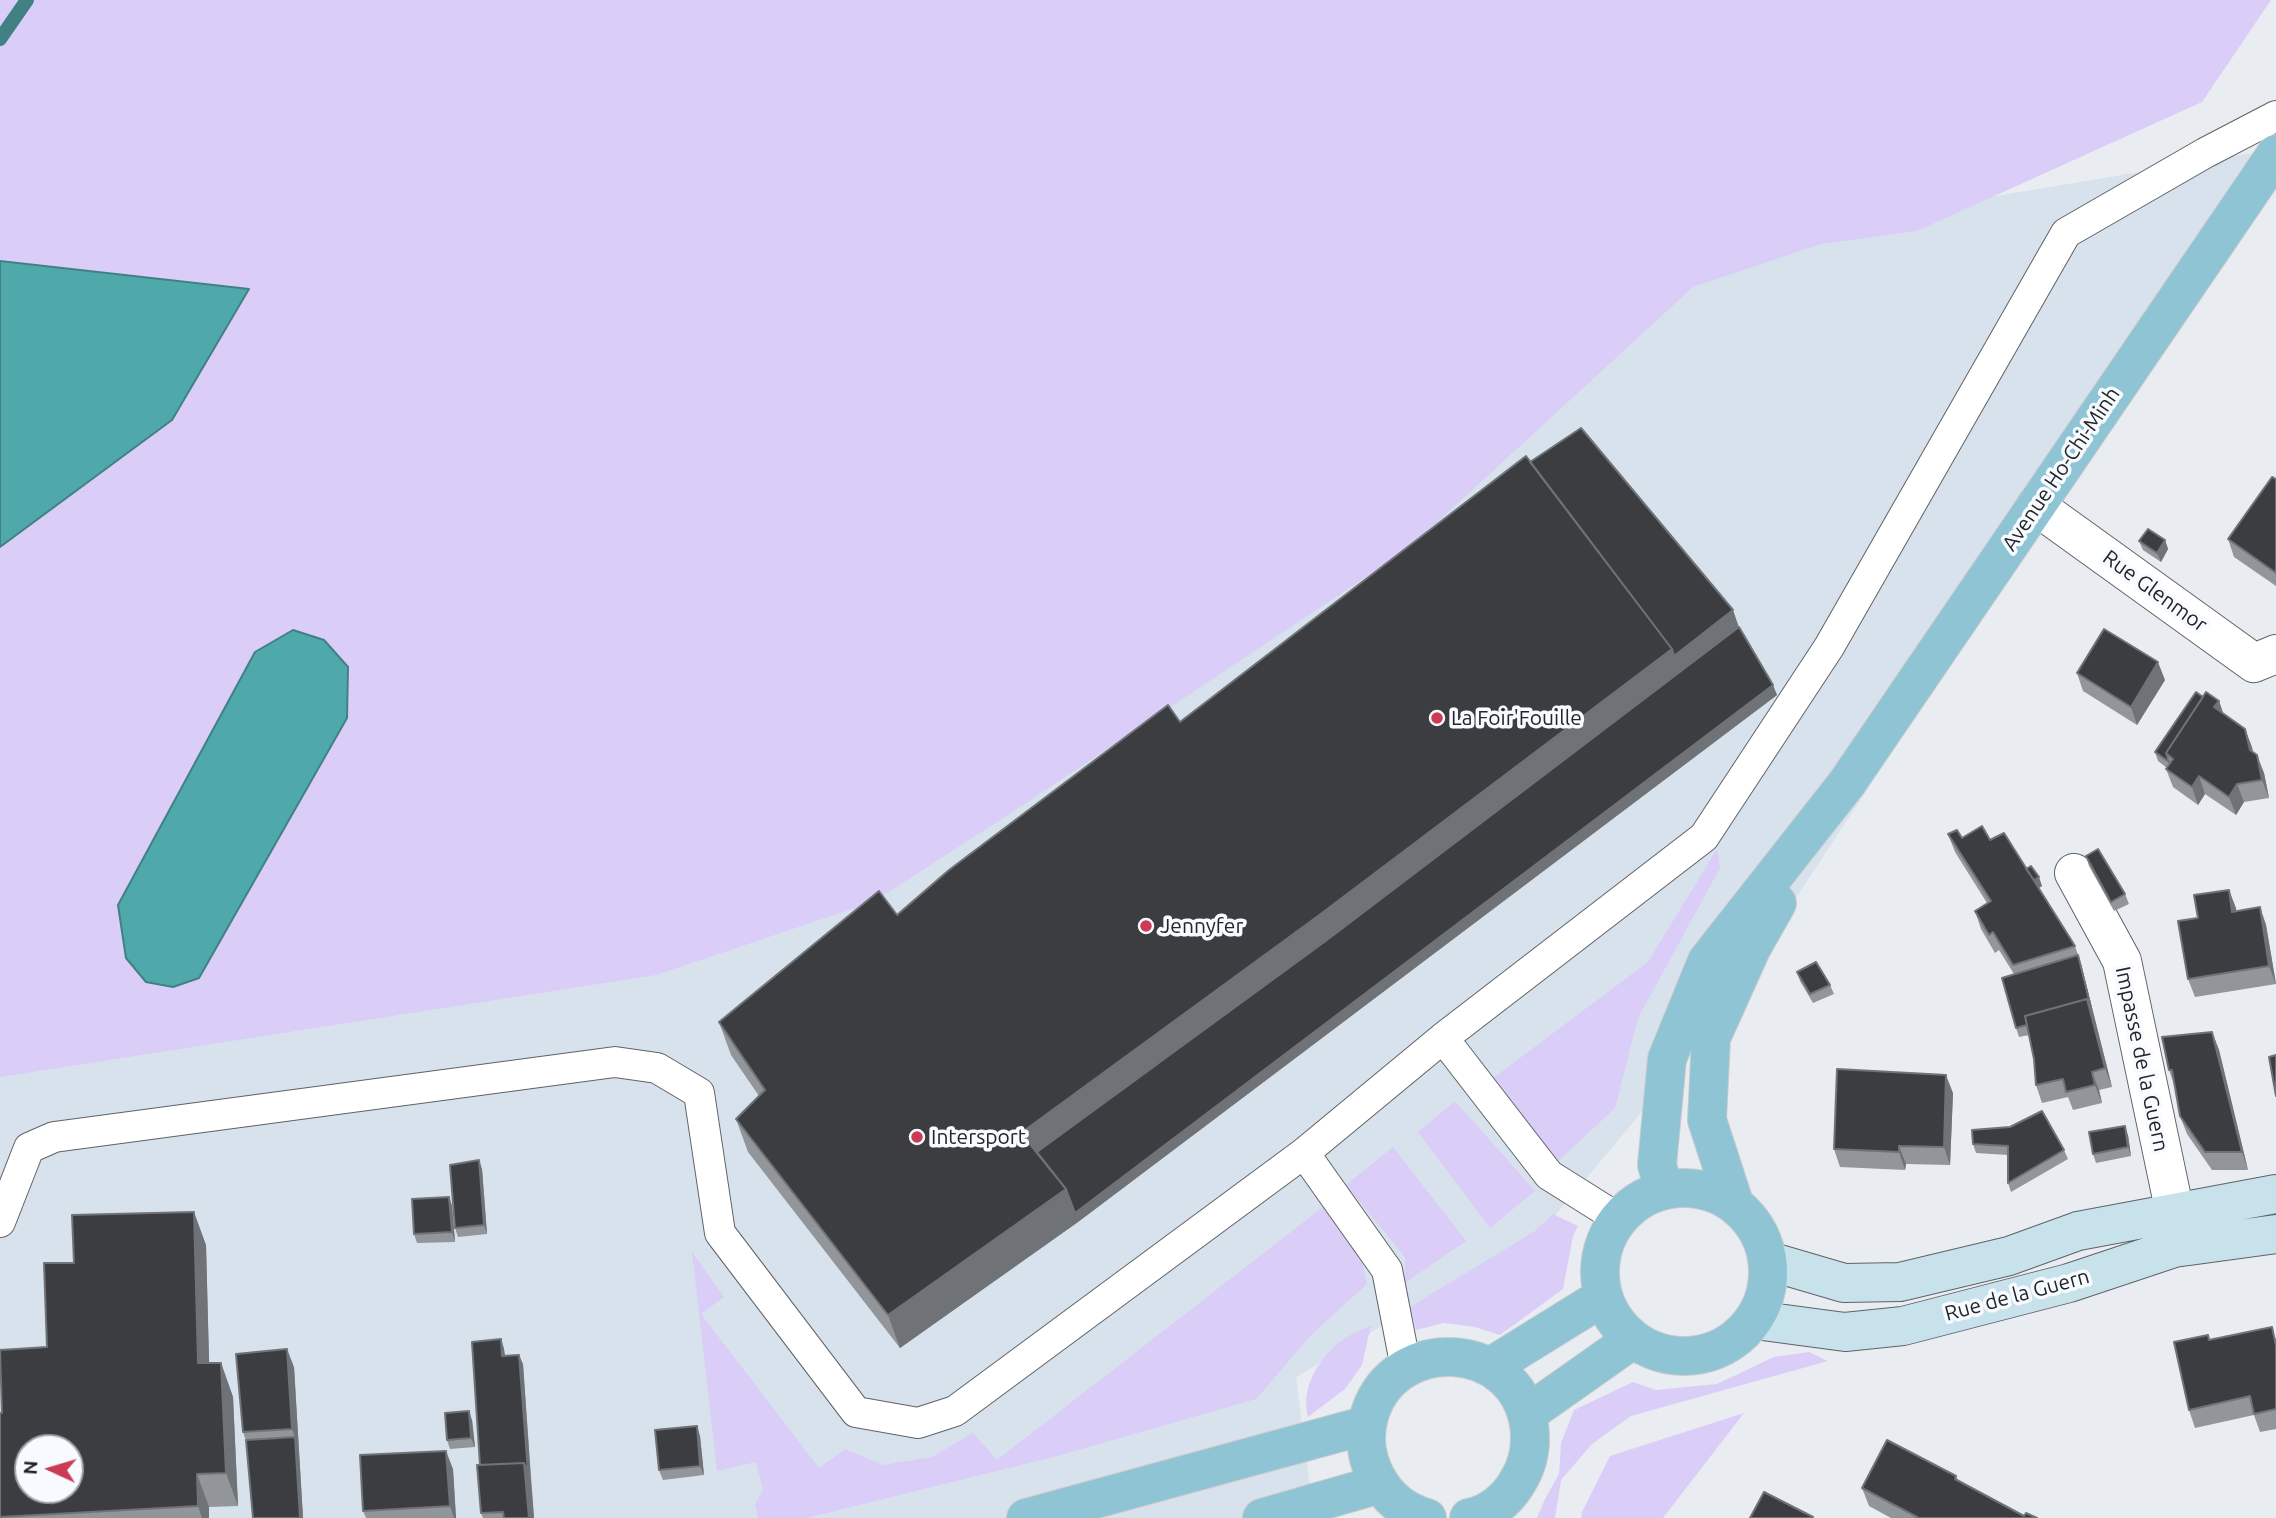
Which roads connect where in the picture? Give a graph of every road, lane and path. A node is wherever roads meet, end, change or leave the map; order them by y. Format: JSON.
{"nodes":[{"id":1,"x":2276,"y":116,"type":"edge"},
{"id":2,"x":2276,"y":155,"type":"edge"},
{"id":3,"x":2036,"y":506,"type":"junction"},
{"id":4,"x":2276,"y":654,"type":"edge"},
{"id":5,"x":1847,"y":783,"type":"junction"},
{"id":6,"x":2074,"y":873,"type":"dead end"},
{"id":7,"x":1443,"y":1038,"type":"junction"},
{"id":8,"x":1304,"y":1153,"type":"junction"},
{"id":9,"x":1664,"y":1190,"type":"junction"},
{"id":10,"x":2276,"y":1194,"type":"edge"},
{"id":11,"x":1734,"y":1203,"type":"junction"},
{"id":12,"x":2175,"y":1213,"type":"junction"},
{"id":13,"x":1619,"y":1219,"type":"junction"},
{"id":14,"x":0,"y":1222,"type":"edge"},
{"id":15,"x":2276,"y":1234,"type":"edge"},
{"id":16,"x":1769,"y":1261,"type":"junction"},
{"id":17,"x":1603,"y":1297,"type":"junction"},
{"id":18,"x":1755,"y":1320,"type":"junction"},
{"id":19,"x":1632,"y":1340,"type":"junction"},
{"id":20,"x":1490,"y":1367,"type":"junction"},
{"id":21,"x":1406,"y":1368,"type":"junction"},
{"id":22,"x":1527,"y":1413,"type":"junction"},
{"id":23,"x":1367,"y":1425,"type":"junction"},
{"id":24,"x":1380,"y":1484,"type":"junction"},
{"id":25,"x":1026,"y":1518,"type":"edge"},
{"id":26,"x":1262,"y":1518,"type":"edge"},
{"id":27,"x":1427,"y":1518,"type":"edge"},
{"id":28,"x":1469,"y":1518,"type":"edge"}],
"edges":[{"from":1,"to":7,"type":"lane"},
{"from":2,"to":3,"type":"main road","name":"Avenue Ho-Chi-Minh"},
{"from":3,"to":4,"type":"street","name":"Rue Glenmor"},
{"from":3,"to":5,"type":"main road","name":"Avenue Ho-Chi-Minh"},
{"from":5,"to":9,"type":"main road","name":"Avenue Ho-Chi-Minh"},
{"from":5,"to":11,"type":"main road","name":"Avenue Ho-Chi-Minh"},
{"from":6,"to":12,"type":"street","name":"Impasse de la Guern"},
{"from":7,"to":8,"type":"lane"},
{"from":7,"to":13,"type":"lane"},
{"from":8,"to":14,"type":"lane"},
{"from":8,"to":21,"type":"lane"},
{"from":9,"to":11,"type":"main road"},
{"from":9,"to":13,"type":"main road"},
{"from":10,"to":12,"type":"main road","name":"Rue de la Guern"},
{"from":11,"to":16,"type":"main road"},
{"from":12,"to":16,"type":"main road","name":"Rue de la Guern"},
{"from":13,"to":17,"type":"main road"},
{"from":15,"to":18,"type":"main road","name":"Rue de la Guern"},
{"from":16,"to":18,"type":"main road"},
{"from":17,"to":19,"type":"main road"},
{"from":17,"to":20,"type":"main road"},
{"from":18,"to":19,"type":"main road"},
{"from":19,"to":22,"type":"main road"},
{"from":20,"to":21,"type":"main road"},
{"from":20,"to":22,"type":"main road"},
{"from":21,"to":23,"type":"main road"},
{"from":22,"to":28,"type":"main road"},
{"from":23,"to":24,"type":"main road"},
{"from":23,"to":25,"type":"main road"},
{"from":24,"to":26,"type":"main road"},
{"from":24,"to":27,"type":"main road"}]}
